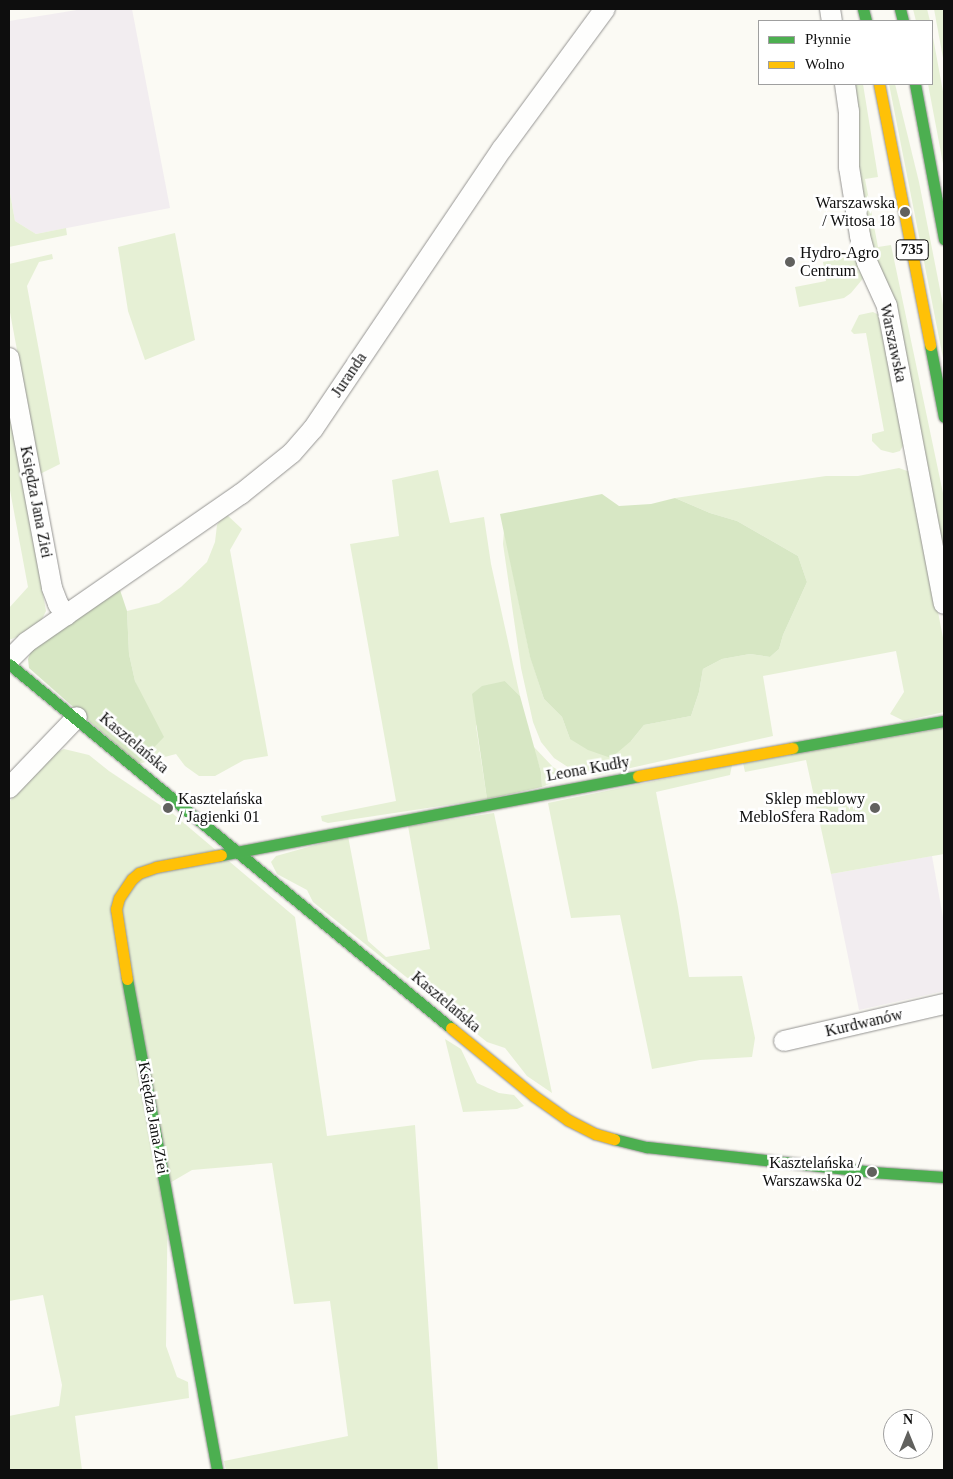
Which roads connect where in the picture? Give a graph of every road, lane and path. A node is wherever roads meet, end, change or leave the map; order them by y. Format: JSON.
{"nodes":[{"id":1,"x":605,"y":9,"type":"edge"},
{"id":2,"x":845,"y":85,"type":"edge"},
{"id":3,"x":879,"y":85,"type":"edge"},
{"id":4,"x":915,"y":85,"type":"edge"},
{"id":5,"x":944,"y":239,"type":"edge"},
{"id":6,"x":9,"y":358,"type":"edge"},
{"id":7,"x":944,"y":417,"type":"edge"},
{"id":8,"x":944,"y":604,"type":"edge"},
{"id":9,"x":66,"y":615,"type":"junction"},
{"id":10,"x":9,"y":660,"type":"edge"},
{"id":11,"x":9,"y":664,"type":"edge"},
{"id":12,"x":77,"y":717,"type":"junction"},
{"id":13,"x":944,"y":721,"type":"edge"},
{"id":14,"x":9,"y":788,"type":"edge"},
{"id":15,"x":238,"y":851,"type":"junction"},
{"id":16,"x":944,"y":1004,"type":"edge"},
{"id":17,"x":784,"y":1041,"type":"dead end"},
{"id":18,"x":944,"y":1177,"type":"edge"},
{"id":19,"x":217,"y":1470,"type":"edge"}],
"edges":[{"from":1,"to":9,"type":"street","name":"Juranda"},
{"from":2,"to":8,"type":"street","name":"Warszawska"},
{"from":3,"to":7,"type":"street","number":"735"},
{"from":4,"to":5,"type":"street","number":"735"},
{"from":6,"to":9,"type":"street","name":"Księdza Jana Ziei"},
{"from":9,"to":10,"type":"street","name":"Juranda"},
{"from":11,"to":12,"type":"street","name":"Kasztelańska"},
{"from":12,"to":14,"type":"street"},
{"from":12,"to":15,"type":"street","name":"Kasztelańska"},
{"from":13,"to":15,"type":"street","name":"Leona Kudły"},
{"from":15,"to":18,"type":"street","name":"Kasztelańska"},
{"from":15,"to":19,"type":"street","name":"Księdza Jana Ziei"},
{"from":16,"to":17,"type":"street","name":"Kurdwanów"}]}
